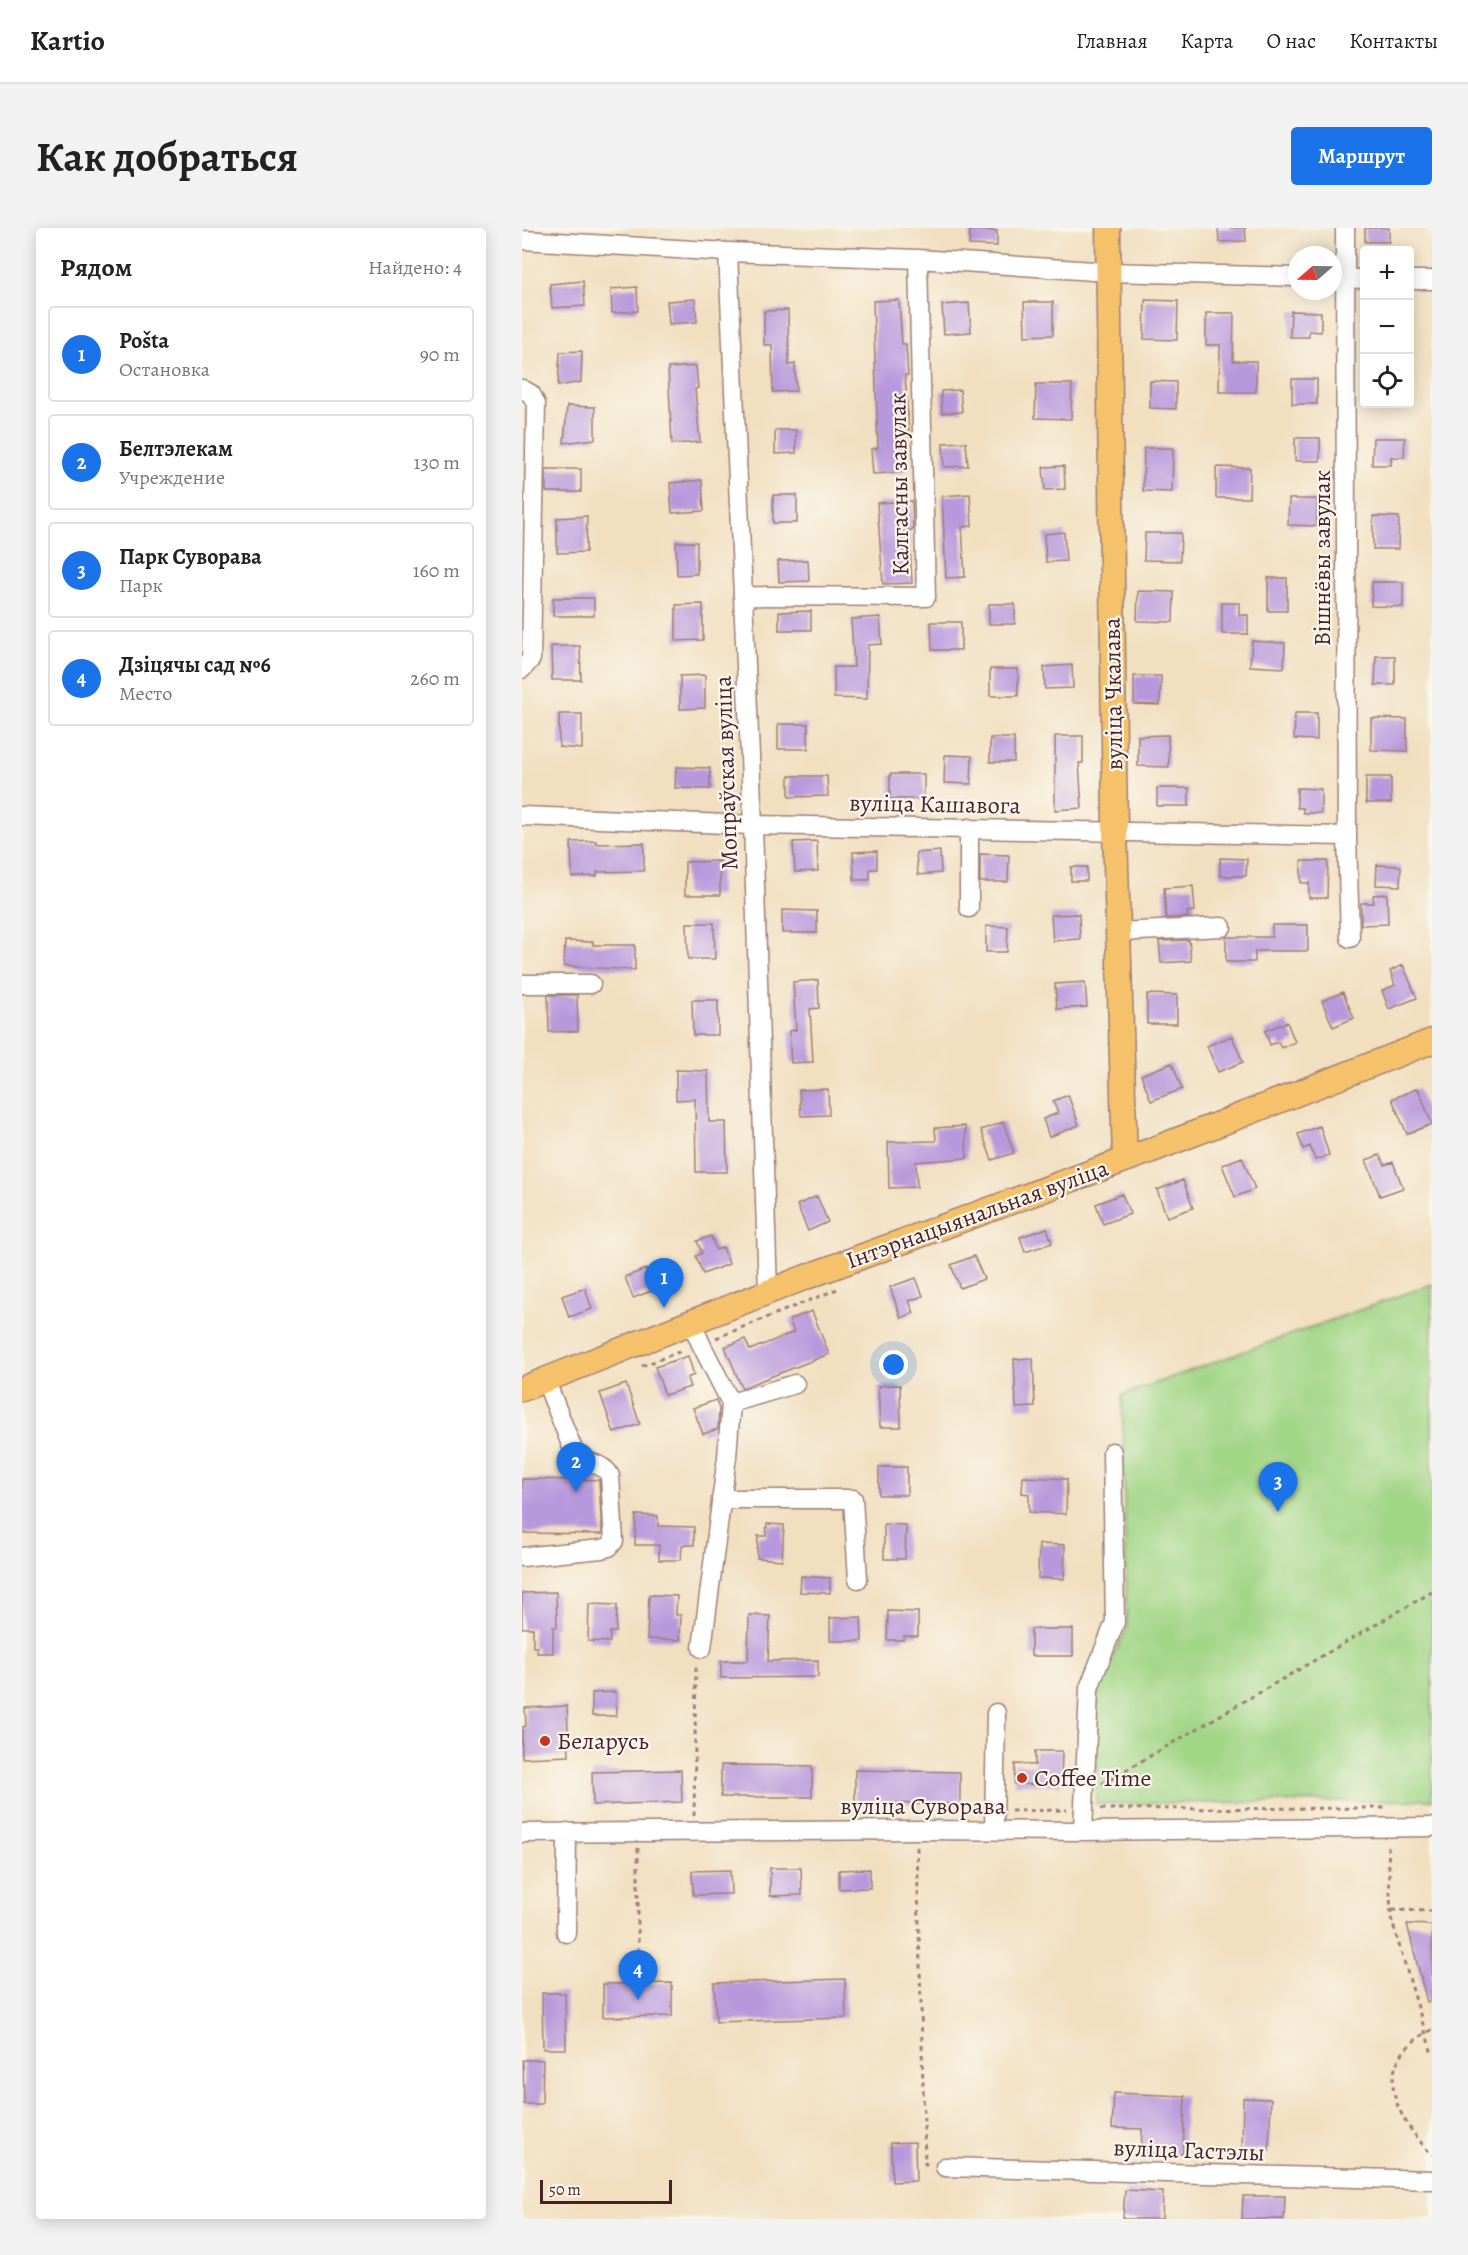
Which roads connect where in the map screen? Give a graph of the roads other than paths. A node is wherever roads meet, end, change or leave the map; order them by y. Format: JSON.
{"nodes":[{"id":1,"x":1108,"y":228,"type":"edge"},
{"id":2,"x":1345,"y":228,"type":"edge"},
{"id":3,"x":522,"y":240,"type":"edge"},
{"id":4,"x":728,"y":252,"type":"junction"},
{"id":5,"x":1342,"y":254,"type":"edge"},
{"id":6,"x":918,"y":259,"type":"junction"},
{"id":7,"x":1108,"y":272,"type":"junction"},
{"id":8,"x":1288,"y":277,"type":"edge"},
{"id":9,"x":1342,"y":279,"type":"edge"},
{"id":10,"x":1360,"y":279,"type":"edge"},
{"id":11,"x":1414,"y":280,"type":"edge"},
{"id":12,"x":1432,"y":280,"type":"edge"},
{"id":13,"x":1339,"y":300,"type":"edge"},
{"id":14,"x":522,"y":389,"type":"edge"},
{"id":15,"x":742,"y":596,"type":"junction"},
{"id":16,"x":522,"y":669,"type":"edge"},
{"id":17,"x":522,"y":816,"type":"edge"},
{"id":18,"x":753,"y":825,"type":"junction"},
{"id":19,"x":969,"y":828,"type":"junction"},
{"id":20,"x":1115,"y":831,"type":"junction"},
{"id":21,"x":1347,"y":836,"type":"junction"},
{"id":22,"x":969,"y":908,"type":"dead end"},
{"id":23,"x":1222,"y":927,"type":"dead end"},
{"id":24,"x":1118,"y":933,"type":"junction"},
{"id":25,"x":1350,"y":938,"type":"dead end"},
{"id":26,"x":522,"y":984,"type":"edge"},
{"id":27,"x":591,"y":984,"type":"dead end"},
{"id":28,"x":1432,"y":1041,"type":"edge"},
{"id":29,"x":1125,"y":1160,"type":"junction"},
{"id":30,"x":768,"y":1292,"type":"junction"},
{"id":31,"x":691,"y":1321,"type":"junction"},
{"id":32,"x":545,"y":1379,"type":"junction"},
{"id":33,"x":795,"y":1384,"type":"dead end"},
{"id":34,"x":522,"y":1389,"type":"edge"},
{"id":35,"x":731,"y":1403,"type":"junction"},
{"id":36,"x":1112,"y":1452,"type":"dead end"},
{"id":37,"x":721,"y":1499,"type":"junction"},
{"id":38,"x":522,"y":1557,"type":"edge"},
{"id":39,"x":858,"y":1580,"type":"dead end"},
{"id":40,"x":702,"y":1648,"type":"road end"},
{"id":41,"x":996,"y":1713,"type":"dead end"},
{"id":42,"x":1432,"y":1827,"type":"edge"},
{"id":43,"x":994,"y":1830,"type":"junction"},
{"id":44,"x":1083,"y":1831,"type":"junction"},
{"id":45,"x":567,"y":1832,"type":"junction"},
{"id":46,"x":522,"y":1833,"type":"edge"},
{"id":47,"x":567,"y":1933,"type":"dead end"},
{"id":48,"x":945,"y":2167,"type":"road end"},
{"id":49,"x":1432,"y":2180,"type":"edge"}],
"edges":[{"from":1,"to":7,"type":"main road","name":"вуліца Чкалава"},
{"from":2,"to":5,"type":"street","name":"Вішнёвы завулак"},
{"from":3,"to":4,"type":"street"},
{"from":4,"to":6,"type":"street"},
{"from":4,"to":15,"type":"street","name":"Мопраўская вуліца"},
{"from":6,"to":7,"type":"street"},
{"from":6,"to":15,"type":"street","name":"Калгасны завулак"},
{"from":7,"to":8,"type":"street"},
{"from":7,"to":20,"type":"main road","name":"вуліца Чкалава"},
{"from":9,"to":10,"type":"street"},
{"from":11,"to":12,"type":"street"},
{"from":13,"to":21,"type":"street","name":"Вішнёвы завулак"},
{"from":14,"to":16,"type":"street"},
{"from":15,"to":18,"type":"street","name":"Мопраўская вуліца"},
{"from":17,"to":18,"type":"street","name":"вуліца Кашавога"},
{"from":18,"to":19,"type":"street","name":"вуліца Кашавога"},
{"from":18,"to":30,"type":"street","name":"Мопраўская вуліца"},
{"from":19,"to":20,"type":"street","name":"вуліца Кашавога"},
{"from":19,"to":22,"type":"street"},
{"from":20,"to":21,"type":"street","name":"вуліца Кашавога"},
{"from":20,"to":24,"type":"main road","name":"вуліца Чкалава"},
{"from":21,"to":25,"type":"street","name":"Вішнёвы завулак"},
{"from":23,"to":24,"type":"street"},
{"from":24,"to":29,"type":"main road","name":"вуліца Чкалава"},
{"from":26,"to":27,"type":"street"},
{"from":28,"to":29,"type":"main road","name":"Інтэрнацыянальная вуліца"},
{"from":29,"to":30,"type":"main road","name":"Інтэрнацыянальная вуліца"},
{"from":30,"to":31,"type":"main road","name":"Інтэрнацыянальная вуліца"},
{"from":31,"to":32,"type":"main road","name":"Інтэрнацыянальная вуліца"},
{"from":31,"to":35,"type":"street"},
{"from":32,"to":34,"type":"main road","name":"Інтэрнацыянальная вуліца"},
{"from":32,"to":38,"type":"street"},
{"from":33,"to":35,"type":"street"},
{"from":35,"to":37,"type":"street"},
{"from":36,"to":44,"type":"street"},
{"from":37,"to":39,"type":"street"},
{"from":37,"to":40,"type":"street"},
{"from":41,"to":43,"type":"street"},
{"from":42,"to":44,"type":"street","name":"вуліца Суворава"},
{"from":43,"to":44,"type":"street","name":"вуліца Суворава"},
{"from":43,"to":45,"type":"street","name":"вуліца Суворава"},
{"from":45,"to":46,"type":"street","name":"вуліца Суворава"},
{"from":45,"to":47,"type":"street"},
{"from":48,"to":49,"type":"street","name":"вуліца Гастэлы"}]}
